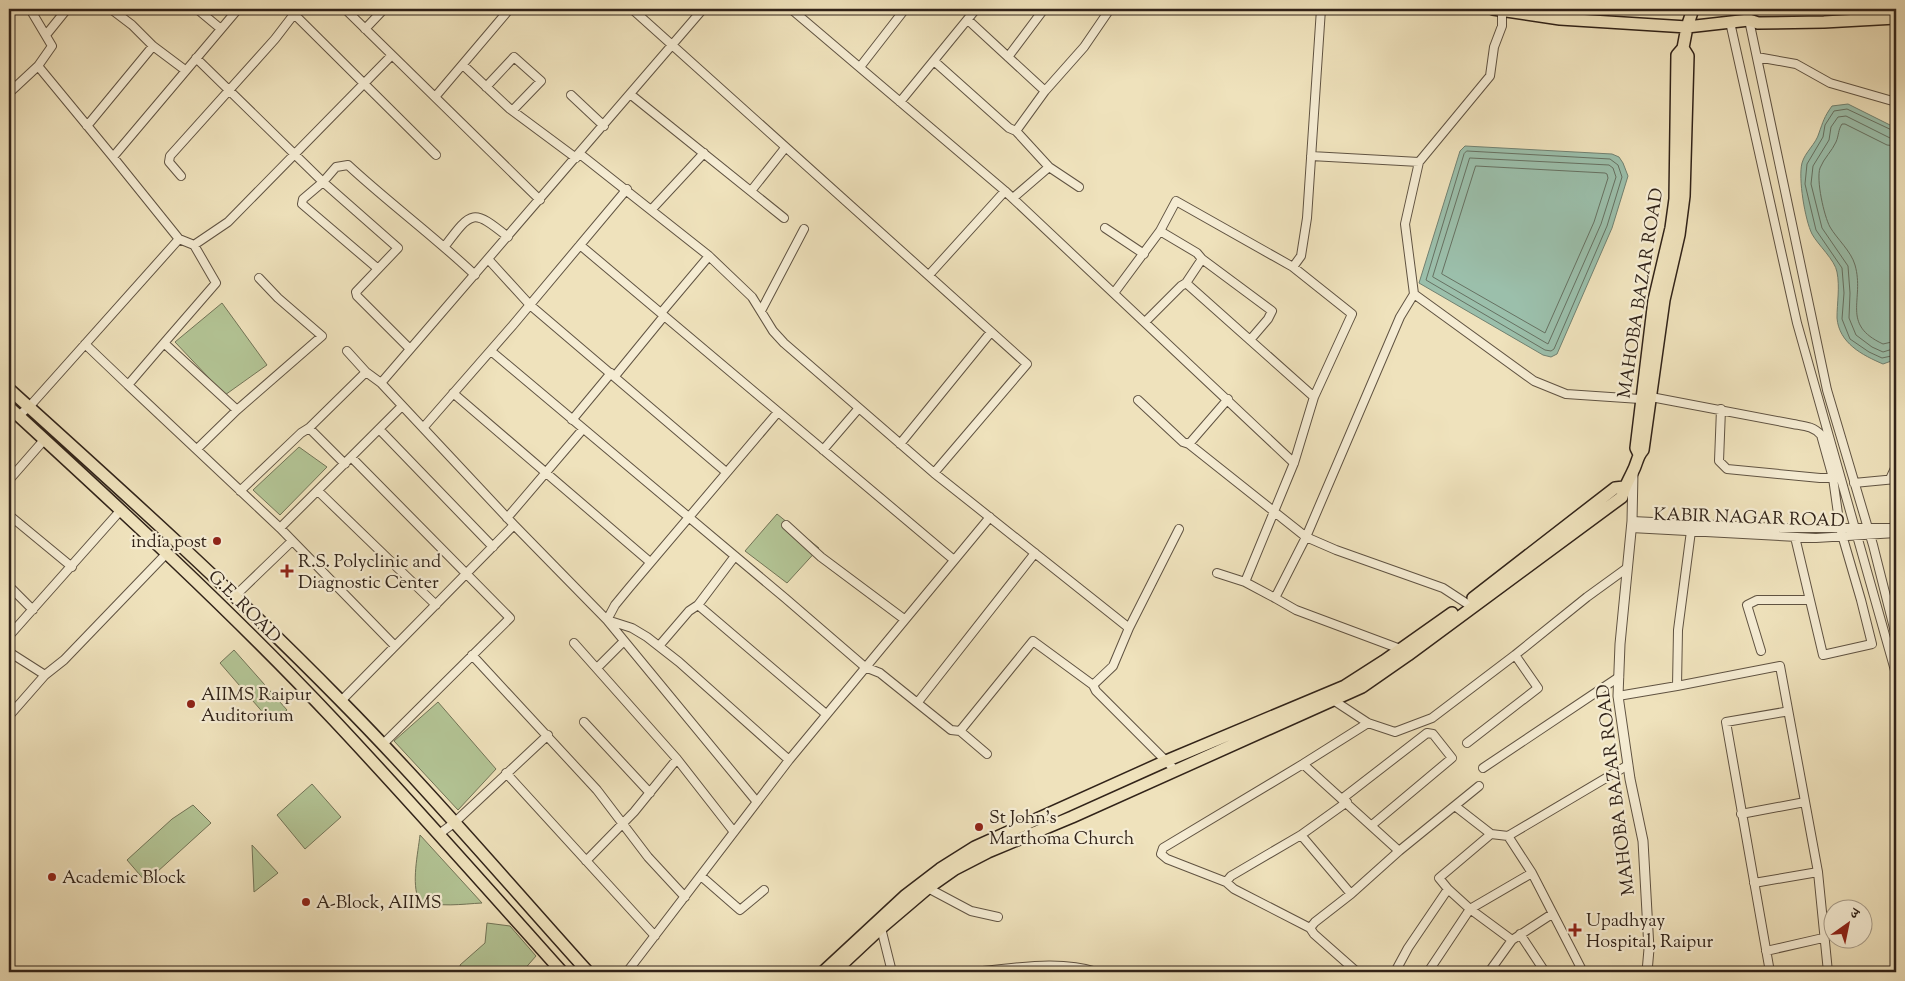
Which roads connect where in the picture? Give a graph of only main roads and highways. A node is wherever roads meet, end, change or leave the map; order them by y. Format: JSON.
{"nodes":[{"id":1,"x":1693,"y":9,"type":"edge"},
{"id":2,"x":1498,"y":10,"type":"edge"},
{"id":3,"x":1896,"y":18,"type":"edge"},
{"id":4,"x":1687,"y":27,"type":"junction"},
{"id":5,"x":9,"y":388,"type":"edge"},
{"id":6,"x":9,"y":407,"type":"edge"},
{"id":7,"x":1624,"y":487,"type":"junction"},
{"id":8,"x":1405,"y":652,"type":"junction"},
{"id":9,"x":1329,"y":698,"type":"junction"},
{"id":10,"x":924,"y":886,"type":"junction"},
{"id":11,"x":562,"y":972,"type":"edge"},
{"id":12,"x":588,"y":972,"type":"edge"},
{"id":13,"x":823,"y":972,"type":"edge"},
{"id":14,"x":834,"y":972,"type":"edge"}],
"edges":[{"from":1,"to":4,"type":"main road","name":"MAHOBA BAZAR ROAD"},
{"from":2,"to":4,"type":"main road"},
{"from":3,"to":4,"type":"main road"},
{"from":4,"to":7,"type":"main road","name":"MAHOBA BAZAR ROAD"},
{"from":5,"to":12,"type":"main road"},
{"from":6,"to":11,"type":"main road","name":"G.E. ROAD"},
{"from":7,"to":8,"type":"main road"},
{"from":7,"to":8,"type":"main road"},
{"from":8,"to":9,"type":"main road"},
{"from":9,"to":10,"type":"main road"},
{"from":9,"to":10,"type":"main road"},
{"from":10,"to":13,"type":"main road"},
{"from":10,"to":14,"type":"main road"}]}
